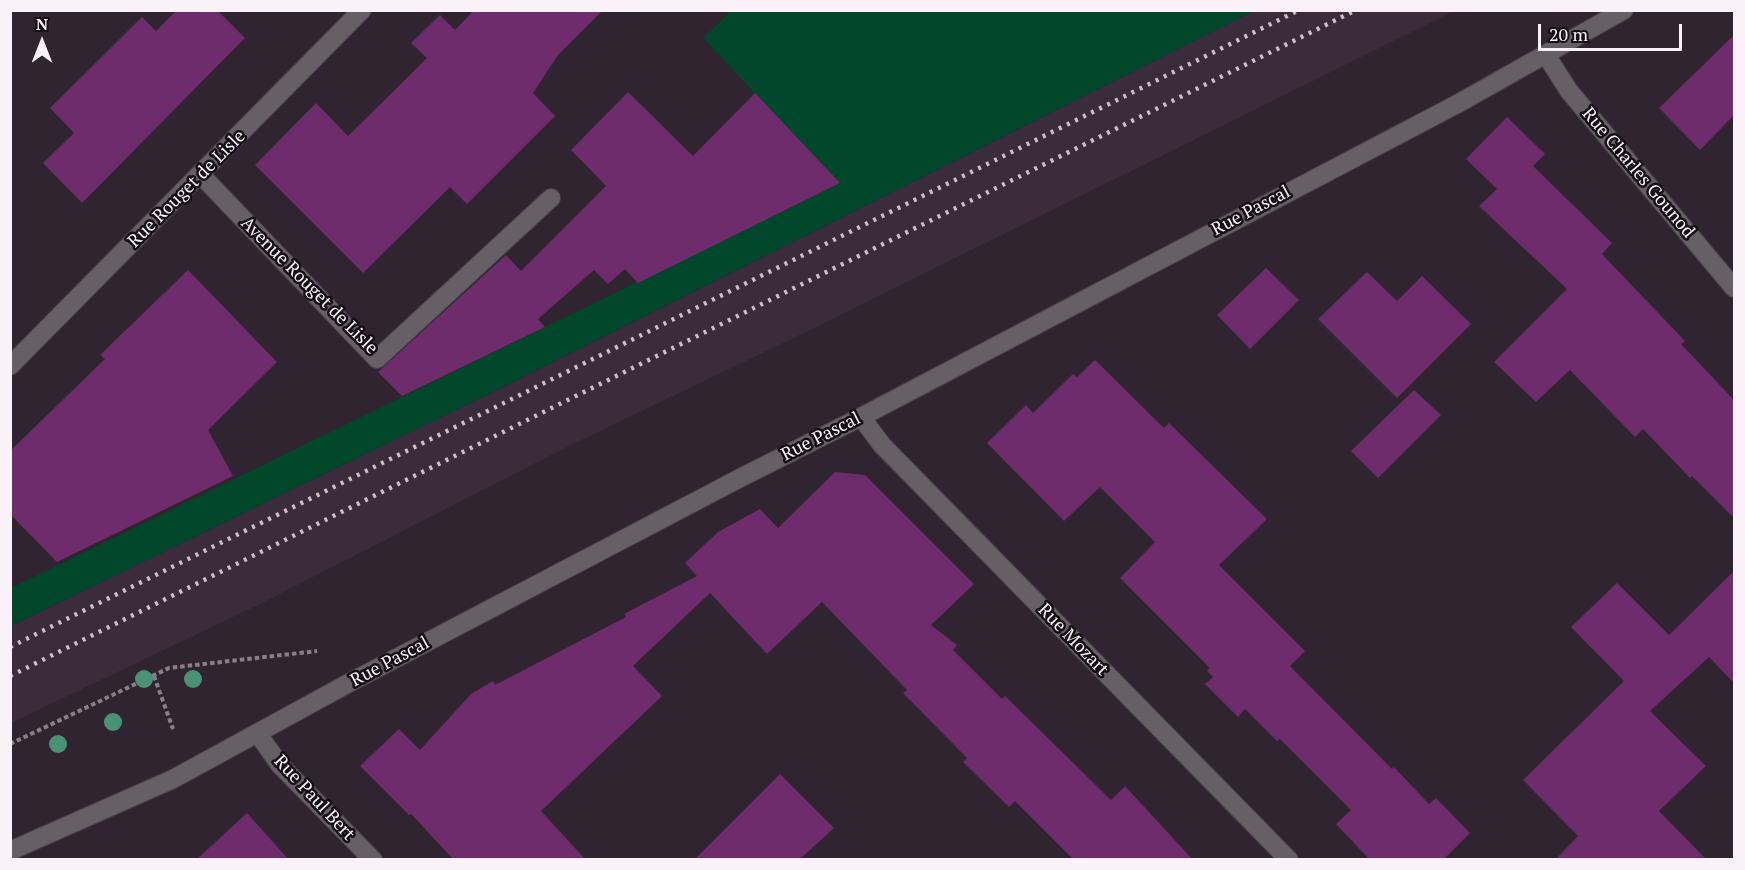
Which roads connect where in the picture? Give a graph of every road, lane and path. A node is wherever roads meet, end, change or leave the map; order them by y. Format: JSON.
{"nodes":[{"id":1,"x":362,"y":10,"type":"edge"},
{"id":2,"x":1624,"y":10,"type":"edge"},
{"id":3,"x":1546,"y":56,"type":"junction"},
{"id":4,"x":201,"y":175,"type":"junction"},
{"id":5,"x":551,"y":198,"type":"dead end"},
{"id":6,"x":1734,"y":288,"type":"edge"},
{"id":7,"x":10,"y":366,"type":"edge"},
{"id":8,"x":861,"y":417,"type":"junction"},
{"id":9,"x":317,"y":651,"type":"dead end"},
{"id":10,"x":154,"y":676,"type":"junction"},
{"id":11,"x":172,"y":729,"type":"dead end"},
{"id":12,"x":258,"y":734,"type":"junction"},
{"id":13,"x":10,"y":744,"type":"edge"},
{"id":14,"x":10,"y":852,"type":"edge"},
{"id":15,"x":372,"y":860,"type":"edge"},
{"id":16,"x":1289,"y":860,"type":"edge"}],
"edges":[{"from":1,"to":4,"type":"street","name":"Rue Rouget de Lisle"},
{"from":2,"to":3,"type":"street","name":"Rue Pascal"},
{"from":3,"to":6,"type":"street","name":"Rue Charles Gounod"},
{"from":3,"to":8,"type":"street","name":"Rue Pascal"},
{"from":4,"to":5,"type":"street","name":"Avenue Rouget de Lisle"},
{"from":4,"to":7,"type":"street","name":"Rue Rouget de Lisle"},
{"from":8,"to":12,"type":"street","name":"Rue Pascal"},
{"from":8,"to":16,"type":"street","name":"Rue Mozart"},
{"from":9,"to":10,"type":"path"},
{"from":10,"to":11,"type":"path"},
{"from":10,"to":13,"type":"path"},
{"from":12,"to":14,"type":"street","name":"Rue Pascal"},
{"from":12,"to":15,"type":"street","name":"Rue Paul Bert"}]}
